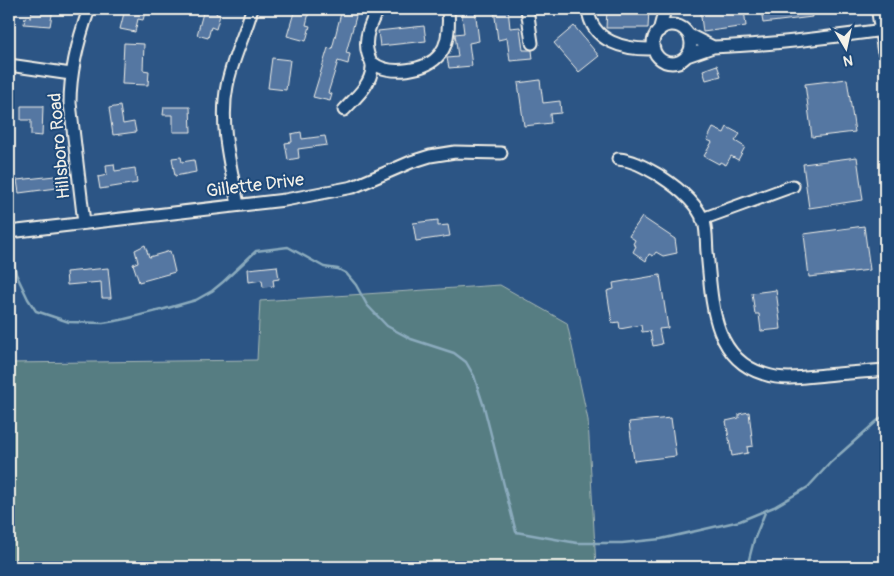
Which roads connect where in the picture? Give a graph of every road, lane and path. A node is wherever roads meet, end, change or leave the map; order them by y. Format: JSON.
{"nodes":[{"id":1,"x":89,"y":9,"type":"edge"},
{"id":2,"x":252,"y":9,"type":"edge"},
{"id":3,"x":378,"y":9,"type":"edge"},
{"id":4,"x":448,"y":9,"type":"edge"},
{"id":5,"x":527,"y":9,"type":"edge"},
{"id":6,"x":588,"y":9,"type":"edge"},
{"id":7,"x":665,"y":9,"type":"edge"},
{"id":8,"x":669,"y":9,"type":"edge"},
{"id":9,"x":879,"y":9,"type":"edge"},
{"id":10,"x":679,"y":26,"type":"junction"},
{"id":11,"x":883,"y":30,"type":"junction"},
{"id":12,"x":659,"y":31,"type":"junction"},
{"id":13,"x":689,"y":34,"type":"junction"},
{"id":14,"x":532,"y":43,"type":"dead end"},
{"id":15,"x":713,"y":46,"type":"junction"},
{"id":16,"x":654,"y":49,"type":"junction"},
{"id":17,"x":885,"y":50,"type":"edge"},
{"id":18,"x":687,"y":56,"type":"junction"},
{"id":19,"x":372,"y":62,"type":"junction"},
{"id":20,"x":9,"y":65,"type":"edge"},
{"id":21,"x":71,"y":74,"type":"junction"},
{"id":22,"x":344,"y":110,"type":"dead end"},
{"id":23,"x":500,"y":153,"type":"dead end"},
{"id":24,"x":618,"y":159,"type":"dead end"},
{"id":25,"x":793,"y":186,"type":"dead end"},
{"id":26,"x":238,"y":205,"type":"junction"},
{"id":27,"x":702,"y":219,"type":"junction"},
{"id":28,"x":84,"y":223,"type":"junction"},
{"id":29,"x":9,"y":232,"type":"edge"},
{"id":30,"x":885,"y":370,"type":"edge"}],
"edges":[{"from":1,"to":21,"type":"street","name":"Hillsboro Road"},
{"from":2,"to":26,"type":"street"},
{"from":3,"to":19,"type":"street"},
{"from":4,"to":19,"type":"street"},
{"from":5,"to":14,"type":"street"},
{"from":6,"to":16,"type":"street"},
{"from":7,"to":12,"type":"street"},
{"from":8,"to":10,"type":"street"},
{"from":9,"to":11,"type":"main road"},
{"from":10,"to":12,"type":"street"},
{"from":10,"to":13,"type":"street"},
{"from":11,"to":15,"type":"street"},
{"from":11,"to":17,"type":"main road"},
{"from":12,"to":16,"type":"street"},
{"from":13,"to":15,"type":"street"},
{"from":13,"to":18,"type":"street"},
{"from":15,"to":18,"type":"street"},
{"from":16,"to":18,"type":"street"},
{"from":19,"to":22,"type":"street"},
{"from":20,"to":21,"type":"street"},
{"from":21,"to":28,"type":"street","name":"Hillsboro Road"},
{"from":23,"to":26,"type":"street","name":"Gillette Drive"},
{"from":24,"to":27,"type":"street"},
{"from":25,"to":27,"type":"street"},
{"from":26,"to":28,"type":"street","name":"Gillette Drive"},
{"from":27,"to":30,"type":"street"},
{"from":28,"to":29,"type":"street","name":"Gillette Drive"}]}
